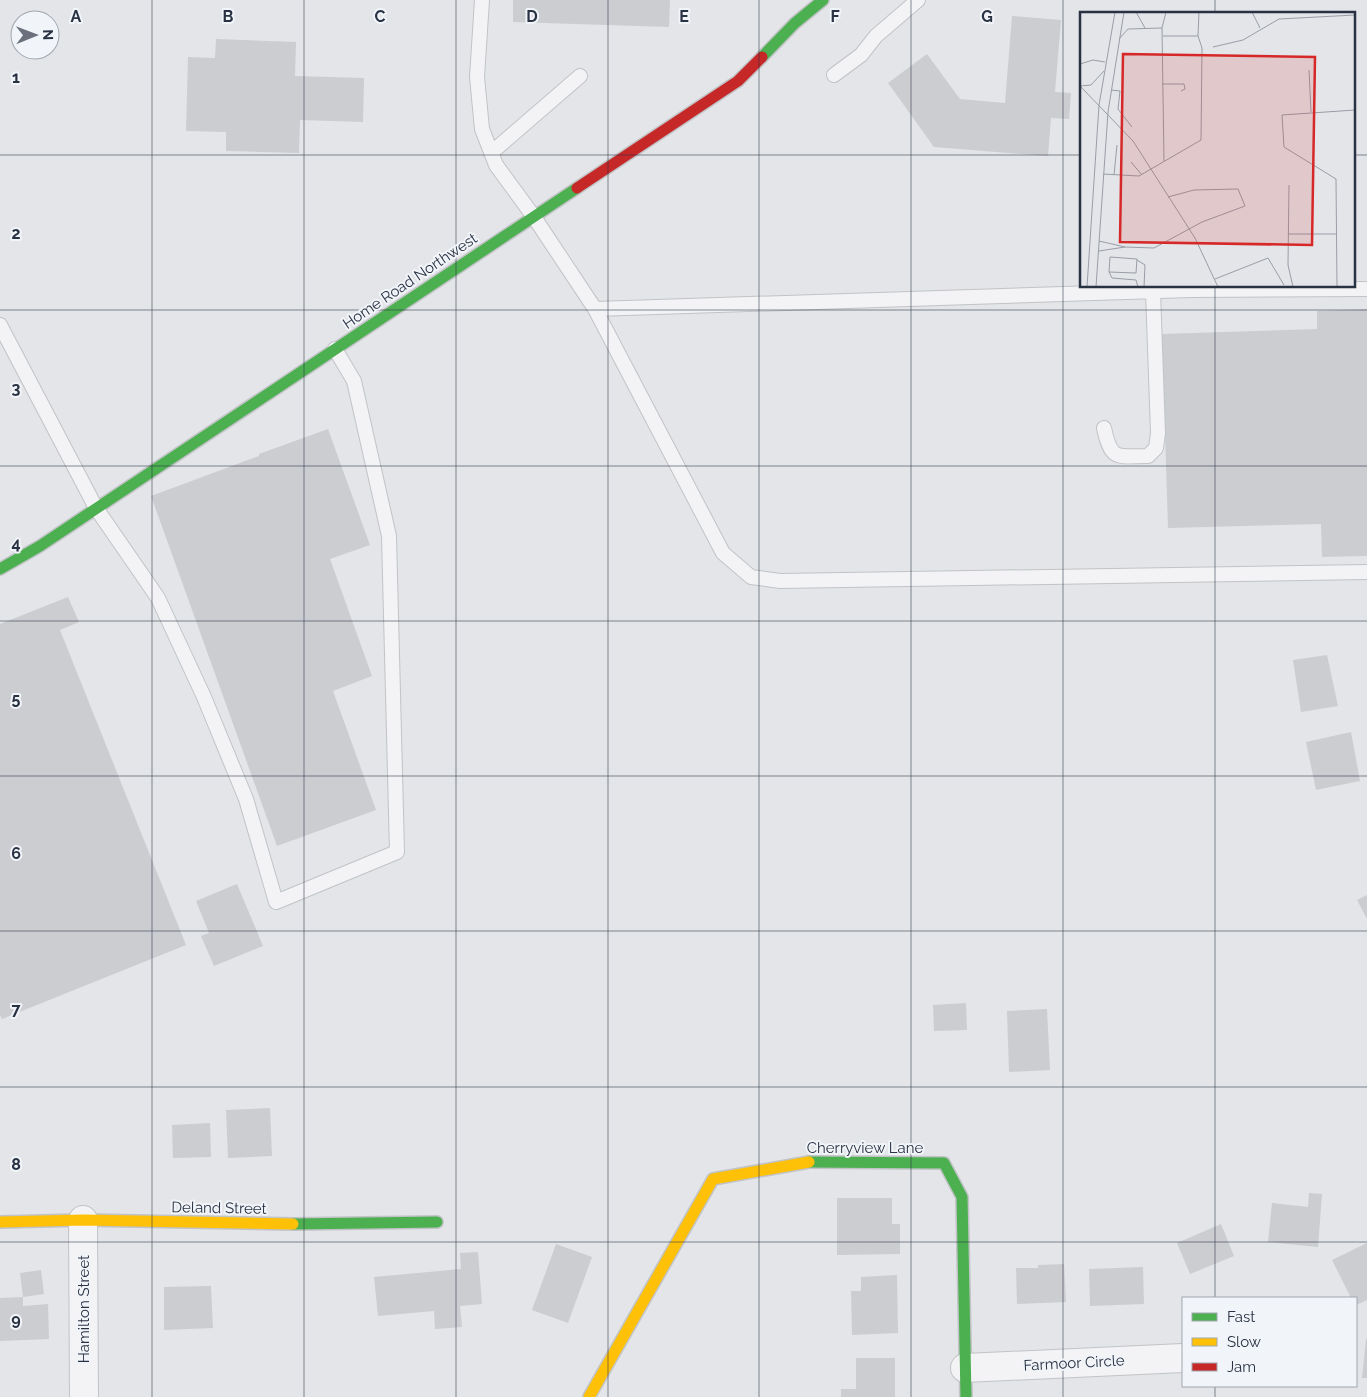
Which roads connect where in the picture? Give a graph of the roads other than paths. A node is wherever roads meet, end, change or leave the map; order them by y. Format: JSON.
{"nodes":[{"id":1,"x":482,"y":0,"type":"edge"},
{"id":2,"x":823,"y":0,"type":"edge"},
{"id":3,"x":918,"y":0,"type":"edge"},
{"id":4,"x":580,"y":76,"type":"dead end"},
{"id":5,"x":834,"y":76,"type":"dead end"},
{"id":6,"x":491,"y":153,"type":"junction"},
{"id":7,"x":534,"y":217,"type":"junction"},
{"id":8,"x":1367,"y":289,"type":"edge"},
{"id":9,"x":1153,"y":291,"type":"junction"},
{"id":10,"x":594,"y":309,"type":"junction"},
{"id":11,"x":0,"y":325,"type":"edge"},
{"id":12,"x":335,"y":349,"type":"junction"},
{"id":13,"x":1104,"y":428,"type":"dead end"},
{"id":14,"x":96,"y":508,"type":"junction"},
{"id":15,"x":0,"y":569,"type":"edge"},
{"id":16,"x":1367,"y":572,"type":"edge"},
{"id":17,"x":83,"y":1220,"type":"junction"},
{"id":18,"x":0,"y":1222,"type":"edge"},
{"id":19,"x":437,"y":1222,"type":"dead end"},
{"id":20,"x":1182,"y":1358,"type":"edge"},
{"id":21,"x":965,"y":1368,"type":"junction"},
{"id":22,"x":84,"y":1397,"type":"edge"},
{"id":23,"x":589,"y":1397,"type":"edge"},
{"id":24,"x":966,"y":1397,"type":"edge"}],
"edges":[{"from":1,"to":6,"type":"lane"},
{"from":2,"to":7,"type":"street","name":"Home Road Northwest"},
{"from":3,"to":5,"type":"lane"},
{"from":4,"to":6,"type":"lane"},
{"from":6,"to":7,"type":"lane"},
{"from":7,"to":10,"type":"lane"},
{"from":7,"to":12,"type":"street","name":"Home Road Northwest"},
{"from":8,"to":9,"type":"lane"},
{"from":9,"to":10,"type":"lane"},
{"from":9,"to":13,"type":"lane"},
{"from":10,"to":16,"type":"lane"},
{"from":11,"to":14,"type":"lane"},
{"from":12,"to":14,"type":"street","name":"Home Road Northwest"},
{"from":12,"to":14,"type":"lane"},
{"from":14,"to":15,"type":"street","name":"Home Road Northwest"},
{"from":17,"to":18,"type":"street","name":"Deland Street"},
{"from":17,"to":19,"type":"street","name":"Deland Street"},
{"from":17,"to":22,"type":"street","name":"Hamilton Street"},
{"from":20,"to":21,"type":"street","name":"Farmoor Circle"},
{"from":21,"to":23,"type":"street","name":"Cherryview Lane"},
{"from":21,"to":24,"type":"street","name":"Cherryview Lane"}]}
